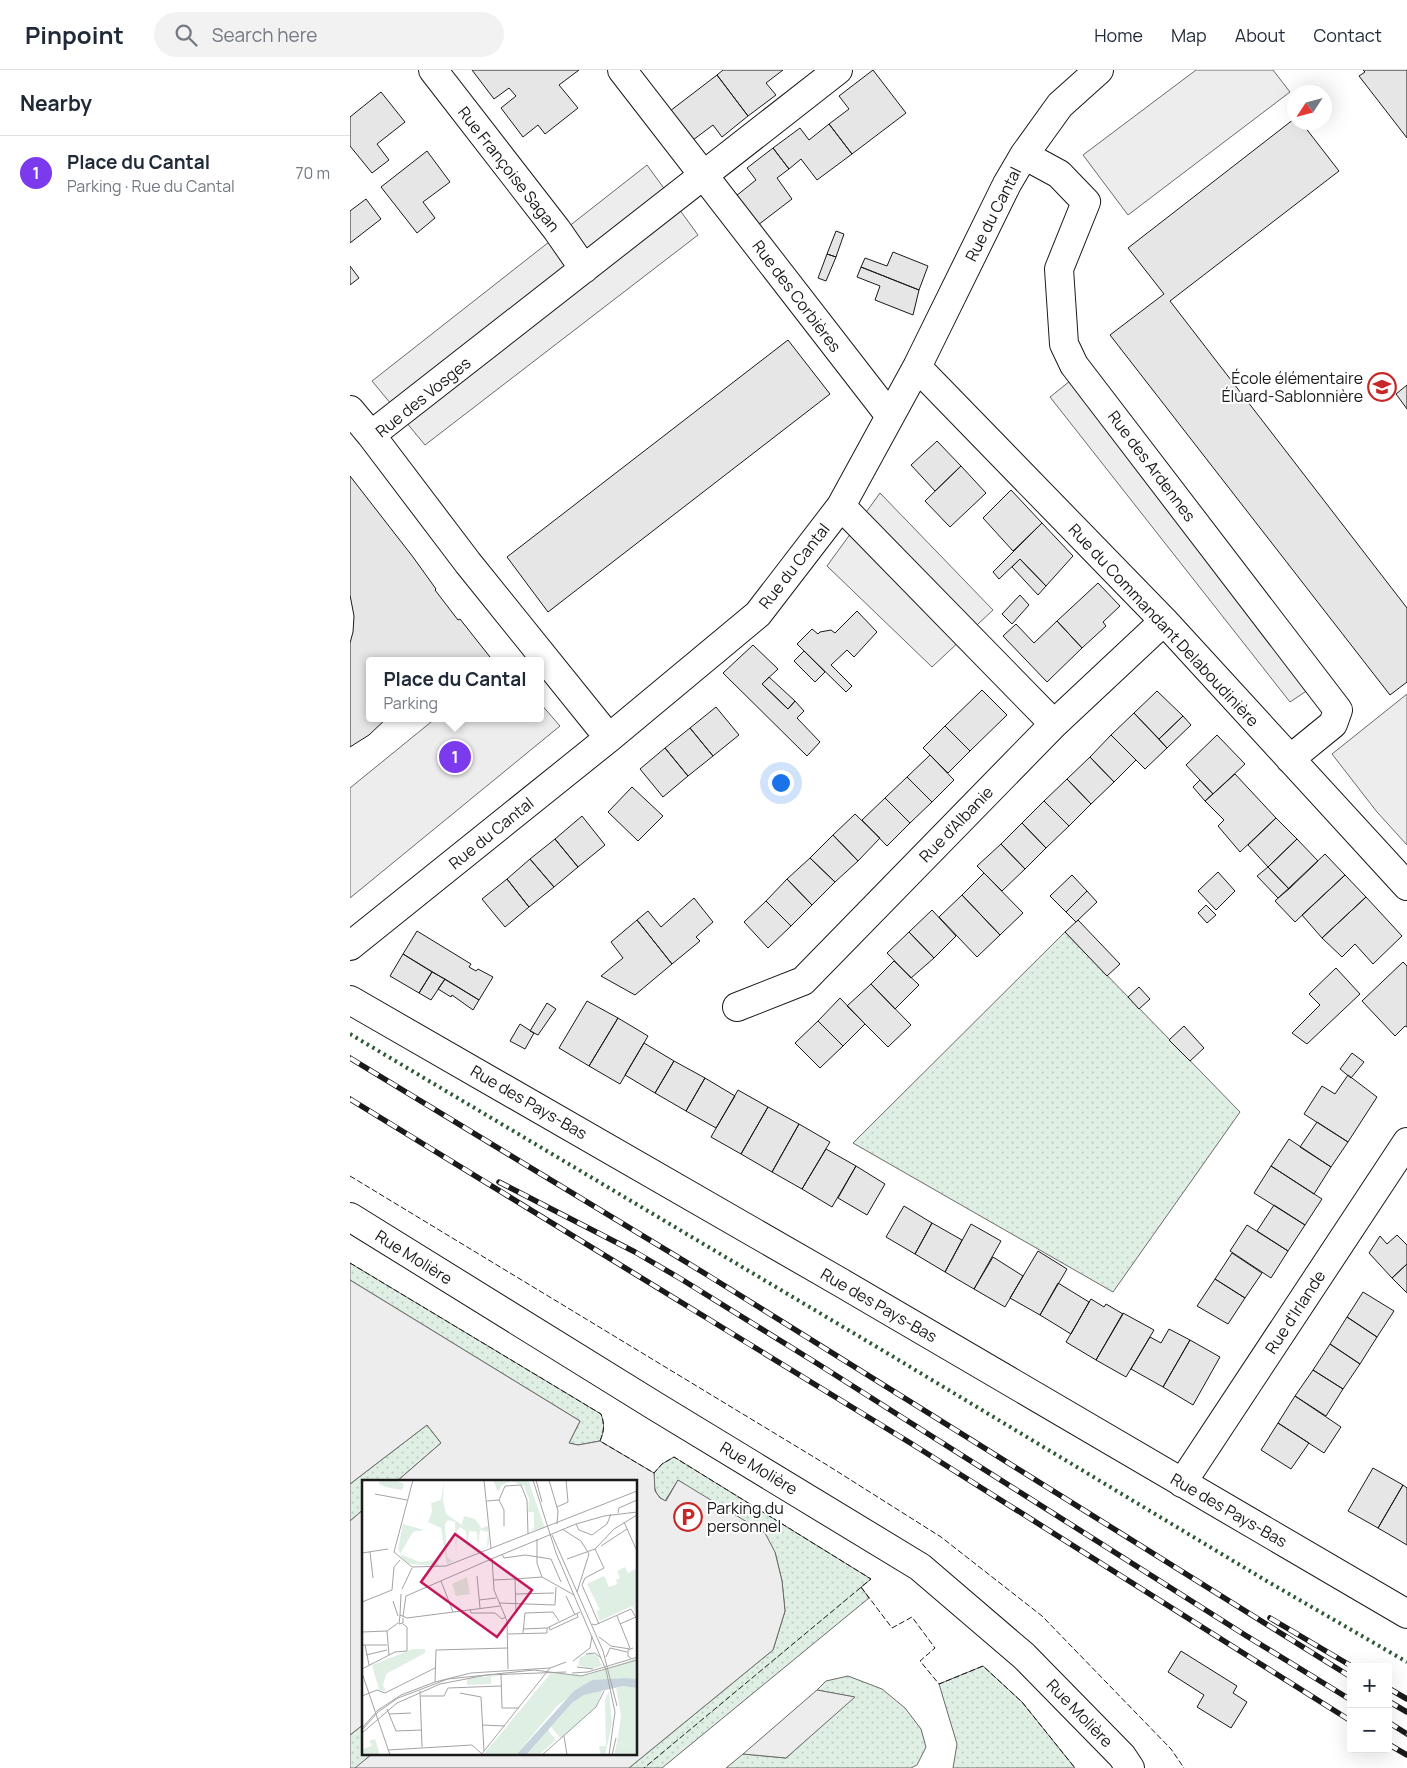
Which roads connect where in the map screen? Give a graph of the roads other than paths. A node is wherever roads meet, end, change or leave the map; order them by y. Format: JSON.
{"nodes":[{"id":1,"x":433,"y":70,"type":"edge"},
{"id":2,"x":622,"y":70,"type":"edge"},
{"id":3,"x":838,"y":70,"type":"edge"},
{"id":4,"x":1099,"y":70,"type":"edge"},
{"id":5,"x":1024,"y":155,"type":"junction"},
{"id":6,"x":703,"y":176,"type":"junction"},
{"id":7,"x":584,"y":269,"type":"junction"},
{"id":8,"x":917,"y":367,"type":"junction"},
{"id":9,"x":350,"y":410,"type":"edge"},
{"id":10,"x":890,"y":416,"type":"junction"},
{"id":11,"x":371,"y":435,"type":"junction"},
{"id":12,"x":840,"y":506,"type":"junction"},
{"id":13,"x":1164,"y":621,"type":"junction"},
{"id":14,"x":544,"y":657,"type":"edge"},
{"id":15,"x":544,"y":657,"type":"edge"},
{"id":16,"x":1054,"y":724,"type":"junction"},
{"id":17,"x":609,"y":738,"type":"junction"},
{"id":18,"x":1290,"y":759,"type":"junction"},
{"id":19,"x":1407,"y":886,"type":"edge"},
{"id":20,"x":350,"y":946,"type":"edge"},
{"id":21,"x":350,"y":1000,"type":"edge"},
{"id":22,"x":737,"y":1007,"type":"dead end"},
{"id":23,"x":1407,"y":1142,"type":"edge"},
{"id":24,"x":350,"y":1217,"type":"edge"},
{"id":25,"x":1182,"y":1483,"type":"junction"},
{"id":26,"x":1407,"y":1614,"type":"edge"},
{"id":27,"x":1130,"y":1768,"type":"edge"}],
"edges":[{"from":1,"to":7,"type":"street","name":"Rue Françoise Sagan"},
{"from":2,"to":6,"type":"street","name":"Rue des Corbières"},
{"from":3,"to":6,"type":"street"},
{"from":4,"to":5,"type":"street","name":"Rue du Cantal"},
{"from":5,"to":8,"type":"street","name":"Rue du Cantal"},
{"from":5,"to":18,"type":"street","name":"Rue des Ardennes"},
{"from":6,"to":7,"type":"street","name":"Rue des Vosges"},
{"from":6,"to":10,"type":"street","name":"Rue des Corbières"},
{"from":7,"to":11,"type":"street","name":"Rue des Vosges"},
{"from":8,"to":10,"type":"street","name":"Rue du Cantal"},
{"from":8,"to":13,"type":"street","name":"Rue du Commandant Delaboudinière"},
{"from":9,"to":11,"type":"street"},
{"from":10,"to":12,"type":"street","name":"Rue du Cantal"},
{"from":11,"to":14,"type":"street","name":"Rue des Vosges"},
{"from":12,"to":16,"type":"street"},
{"from":12,"to":17,"type":"street","name":"Rue du Cantal"},
{"from":13,"to":16,"type":"street","name":"Rue d'Albanie"},
{"from":13,"to":18,"type":"street","name":"Rue du Commandant Delaboudinière"},
{"from":15,"to":17,"type":"street","name":"Rue des Vosges"},
{"from":16,"to":22,"type":"street","name":"Rue d'Albanie"},
{"from":17,"to":20,"type":"street","name":"Rue du Cantal"},
{"from":18,"to":19,"type":"street","name":"Rue du Commandant Delaboudinière"},
{"from":21,"to":25,"type":"street","name":"Rue des Pays-Bas"},
{"from":23,"to":25,"type":"street","name":"Rue d'Irlande"},
{"from":24,"to":27,"type":"street","name":"Rue Molière"},
{"from":25,"to":26,"type":"street","name":"Rue des Pays-Bas"}]}
